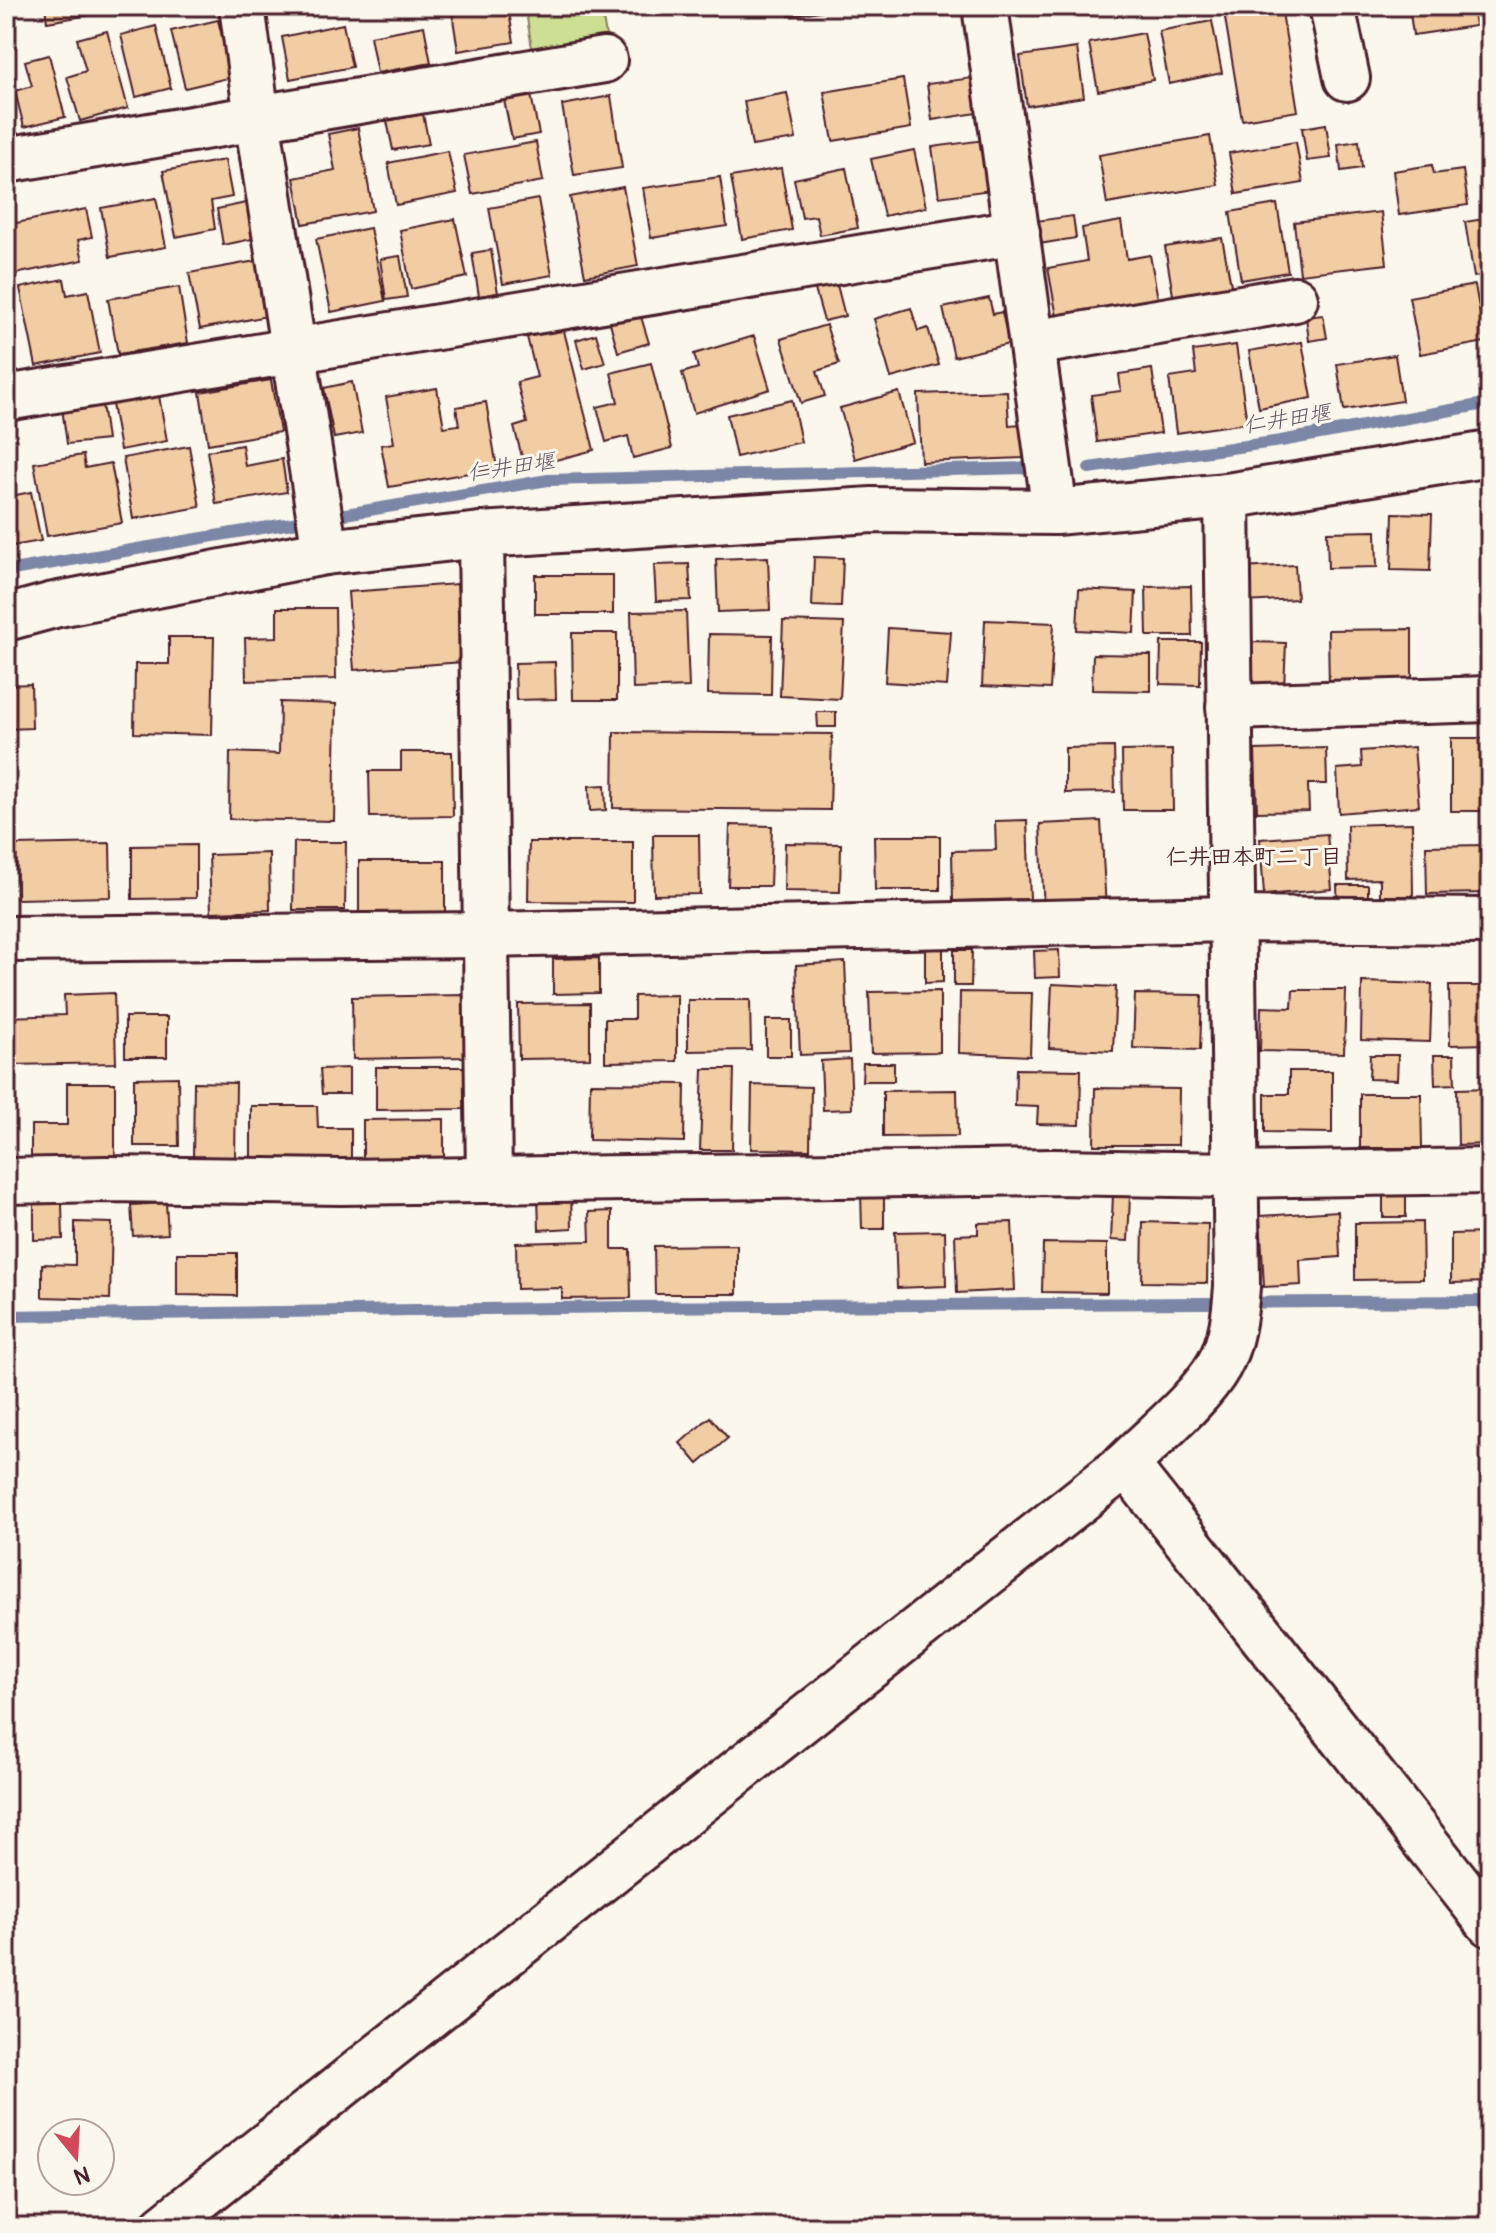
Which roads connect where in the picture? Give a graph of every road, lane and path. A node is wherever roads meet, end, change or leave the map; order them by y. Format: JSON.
{"nodes":[{"id":1,"x":242,"y":6,"type":"edge"},
{"id":2,"x":985,"y":6,"type":"edge"},
{"id":3,"x":1332,"y":6,"type":"edge"},
{"id":4,"x":604,"y":60,"type":"dead end"},
{"id":5,"x":1347,"y":78,"type":"dead end"},
{"id":6,"x":257,"y":118,"type":"junction"},
{"id":7,"x":6,"y":160,"type":"edge"},
{"id":8,"x":1017,"y":232,"type":"junction"},
{"id":9,"x":1295,"y":299,"type":"dead end"},
{"id":10,"x":1032,"y":343,"type":"junction"},
{"id":11,"x":294,"y":350,"type":"junction"},
{"id":12,"x":6,"y":398,"type":"edge"},
{"id":13,"x":1490,"y":454,"type":"edge"},
{"id":14,"x":1227,"y":496,"type":"junction"},
{"id":15,"x":1055,"y":512,"type":"junction"},
{"id":16,"x":481,"y":535,"type":"junction"},
{"id":17,"x":325,"y":552,"type":"junction"},
{"id":18,"x":6,"y":618,"type":"edge"},
{"id":19,"x":1490,"y":699,"type":"edge"},
{"id":20,"x":1229,"y":707,"type":"junction"},
{"id":21,"x":1231,"y":919,"type":"junction"},
{"id":22,"x":1490,"y":921,"type":"edge"},
{"id":23,"x":486,"y":935,"type":"junction"},
{"id":24,"x":6,"y":939,"type":"edge"},
{"id":25,"x":1490,"y":1171,"type":"edge"},
{"id":26,"x":1234,"y":1175,"type":"junction"},
{"id":27,"x":489,"y":1180,"type":"junction"},
{"id":28,"x":6,"y":1181,"type":"edge"},
{"id":29,"x":1126,"y":1464,"type":"junction"},
{"id":30,"x":1490,"y":1924,"type":"edge"},
{"id":31,"x":163,"y":2227,"type":"edge"}],
"edges":[{"from":1,"to":6,"type":"street"},
{"from":2,"to":8,"type":"street"},
{"from":3,"to":5,"type":"street"},
{"from":4,"to":6,"type":"street"},
{"from":6,"to":7,"type":"street"},
{"from":6,"to":11,"type":"street"},
{"from":8,"to":10,"type":"street"},
{"from":8,"to":11,"type":"street"},
{"from":9,"to":10,"type":"street"},
{"from":10,"to":15,"type":"street"},
{"from":11,"to":12,"type":"street"},
{"from":11,"to":17,"type":"street"},
{"from":13,"to":14,"type":"street"},
{"from":14,"to":15,"type":"street"},
{"from":14,"to":20,"type":"street"},
{"from":15,"to":16,"type":"street"},
{"from":16,"to":17,"type":"street"},
{"from":16,"to":23,"type":"street"},
{"from":17,"to":18,"type":"street"},
{"from":19,"to":20,"type":"street"},
{"from":20,"to":21,"type":"street"},
{"from":21,"to":22,"type":"street"},
{"from":21,"to":23,"type":"street"},
{"from":21,"to":26,"type":"street"},
{"from":23,"to":24,"type":"street"},
{"from":23,"to":27,"type":"street"},
{"from":25,"to":26,"type":"street"},
{"from":26,"to":27,"type":"street"},
{"from":26,"to":29,"type":"street"},
{"from":27,"to":28,"type":"street"},
{"from":29,"to":30,"type":"street"},
{"from":29,"to":31,"type":"street"}]}
